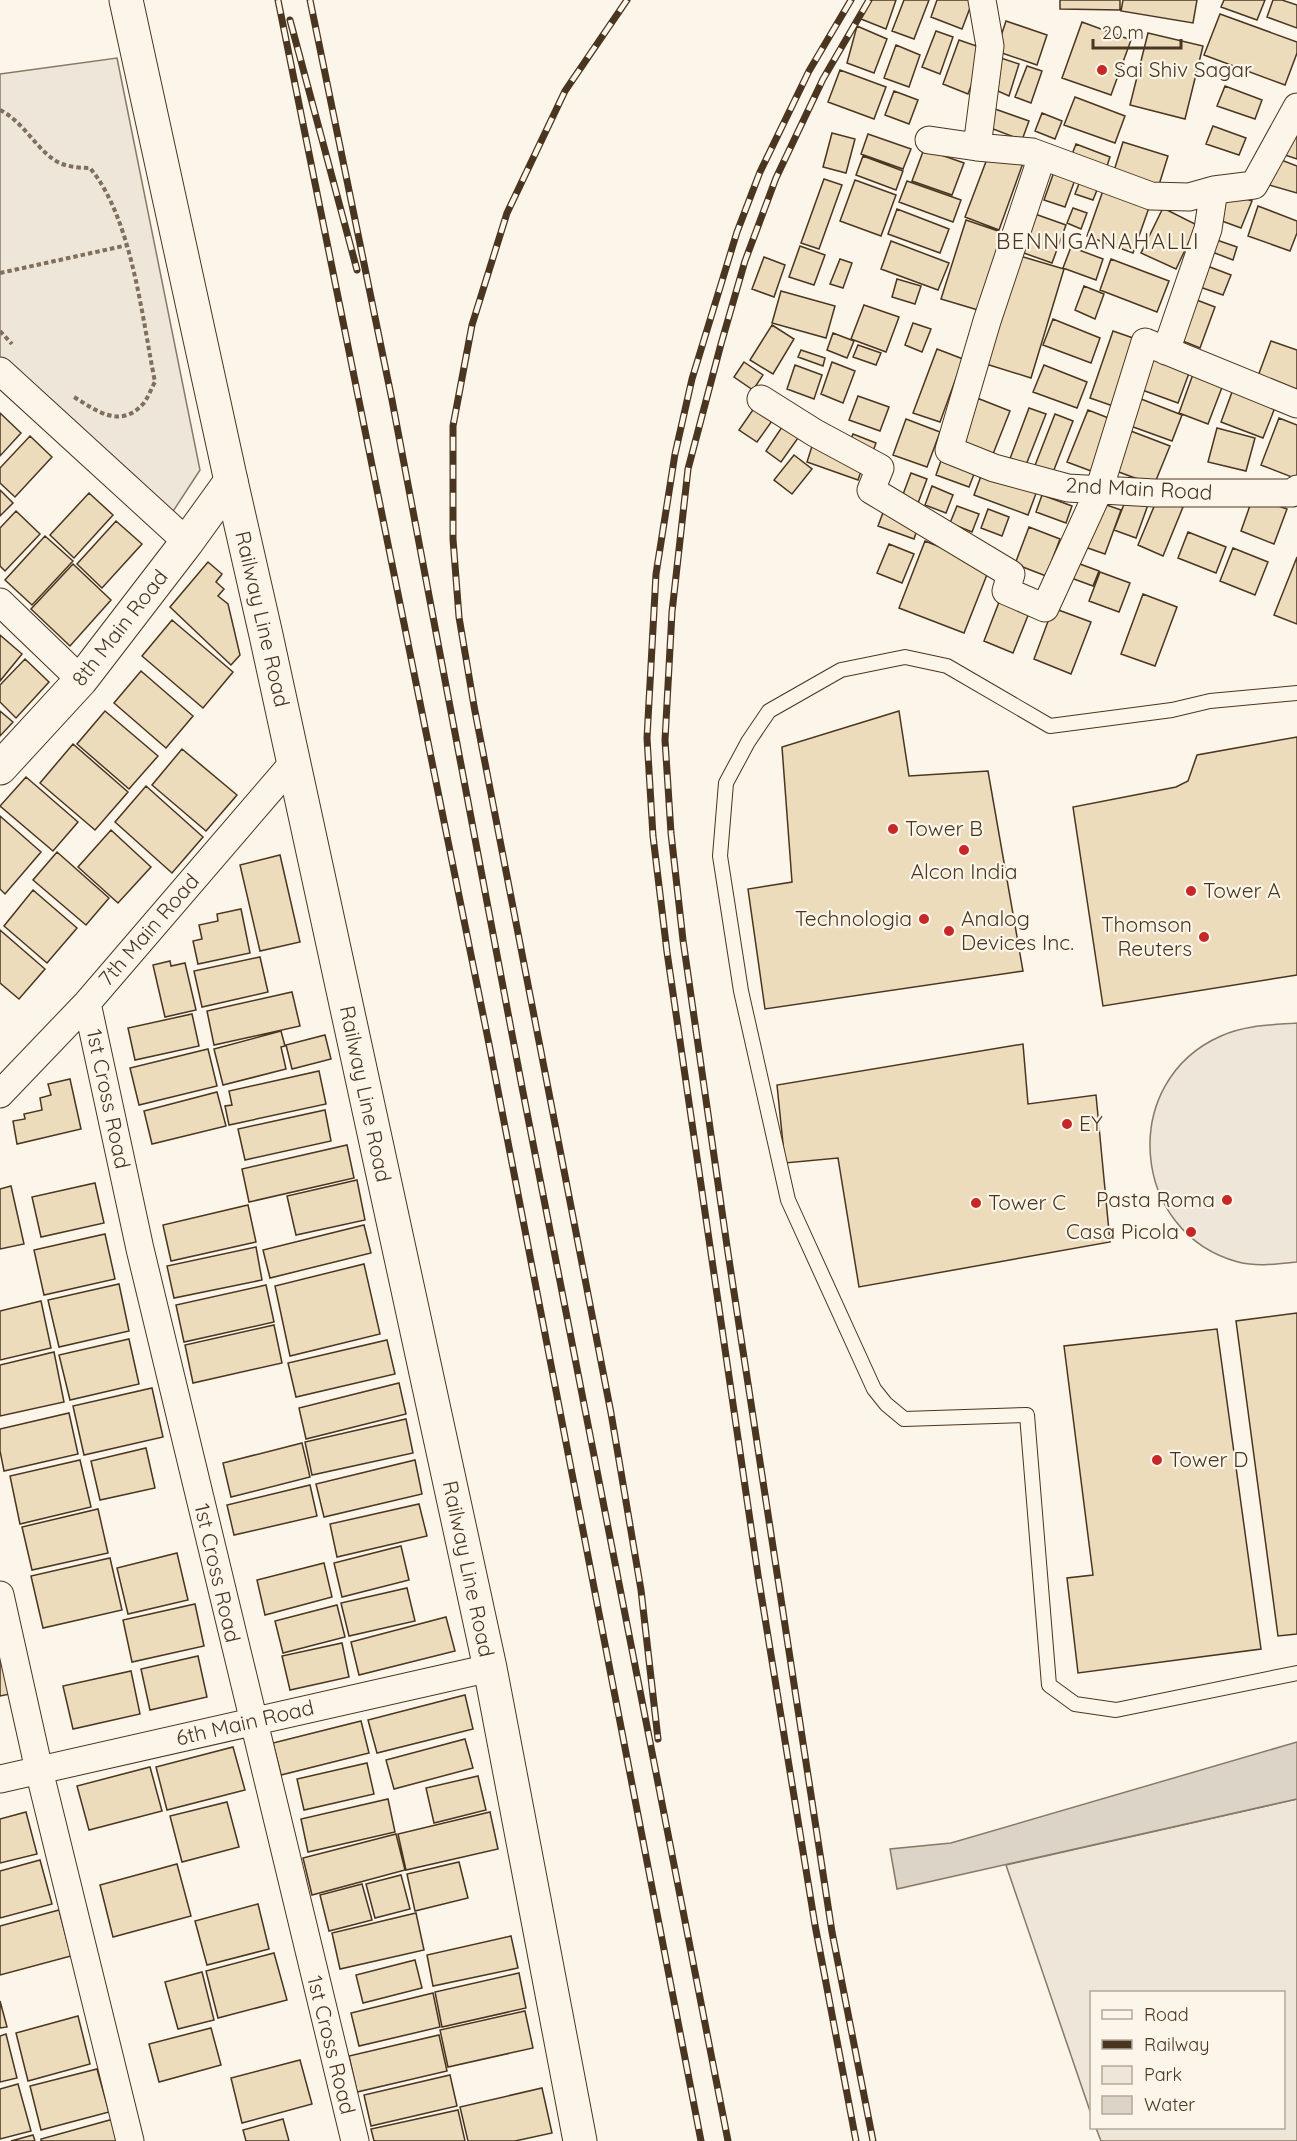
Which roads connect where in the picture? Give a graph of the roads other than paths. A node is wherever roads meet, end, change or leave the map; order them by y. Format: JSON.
{"nodes":[{"id":1,"x":126,"y":0,"type":"edge"},
{"id":2,"x":151,"y":0,"type":"edge"},
{"id":3,"x":982,"y":0,"type":"edge"},
{"id":4,"x":136,"y":50,"type":"junction"},
{"id":5,"x":1297,"y":106,"type":"edge"},
{"id":6,"x":929,"y":140,"type":"dead end"},
{"id":7,"x":977,"y":147,"type":"junction"},
{"id":8,"x":1042,"y":156,"type":"junction"},
{"id":9,"x":1214,"y":190,"type":"junction"},
{"id":10,"x":1166,"y":351,"type":"junction"},
{"id":11,"x":0,"y":371,"type":"edge"},
{"id":12,"x":761,"y":399,"type":"dead end"},
{"id":13,"x":1297,"y":404,"type":"edge"},
{"id":14,"x":231,"y":481,"type":"junction"},
{"id":15,"x":1099,"y":490,"type":"junction"},
{"id":16,"x":1296,"y":492,"type":"edge"},
{"id":17,"x":187,"y":542,"type":"junction"},
{"id":18,"x":0,"y":602,"type":"edge"},
{"id":19,"x":81,"y":680,"type":"junction"},
{"id":20,"x":1297,"y":693,"type":"edge"},
{"id":21,"x":294,"y":762,"type":"junction"},
{"id":22,"x":0,"y":768,"type":"edge"},
{"id":23,"x":87,"y":1003,"type":"junction"},
{"id":24,"x":0,"y":1094,"type":"edge"},
{"id":25,"x":0,"y":1594,"type":"edge"},
{"id":26,"x":490,"y":1668,"type":"junction"},
{"id":27,"x":1297,"y":1673,"type":"edge"},
{"id":28,"x":252,"y":1722,"type":"junction"},
{"id":29,"x":39,"y":1770,"type":"junction"},
{"id":30,"x":0,"y":1779,"type":"edge"},
{"id":31,"x":130,"y":2141,"type":"edge"},
{"id":32,"x":355,"y":2141,"type":"edge"},
{"id":33,"x":580,"y":2141,"type":"edge"}],
"edges":[{"from":1,"to":4,"type":"main road","name":"Railway Line Road"},
{"from":2,"to":4,"type":"main road"},
{"from":3,"to":7,"type":"street"},
{"from":4,"to":14,"type":"main road","name":"Railway Line Road"},
{"from":5,"to":9,"type":"street"},
{"from":6,"to":7,"type":"street"},
{"from":7,"to":8,"type":"street"},
{"from":8,"to":9,"type":"street"},
{"from":8,"to":15,"type":"street","name":"2nd Main Road"},
{"from":9,"to":10,"type":"street"},
{"from":10,"to":13,"type":"street"},
{"from":10,"to":15,"type":"street"},
{"from":11,"to":17,"type":"street"},
{"from":12,"to":15,"type":"street"},
{"from":14,"to":17,"type":"main road","name":"8th Main Road"},
{"from":14,"to":21,"type":"main road","name":"Railway Line Road"},
{"from":15,"to":16,"type":"street","name":"2nd Main Road"},
{"from":17,"to":19,"type":"main road","name":"8th Main Road"},
{"from":18,"to":19,"type":"street"},
{"from":19,"to":22,"type":"main road","name":"8th Main Road"},
{"from":20,"to":27,"type":"lane"},
{"from":21,"to":23,"type":"street","name":"7th Main Road"},
{"from":21,"to":26,"type":"main road","name":"Railway Line Road"},
{"from":23,"to":24,"type":"street","name":"7th Main Road"},
{"from":23,"to":28,"type":"street","name":"1st Cross Road"},
{"from":25,"to":29,"type":"street"},
{"from":26,"to":28,"type":"street","name":"6th Main Road"},
{"from":26,"to":33,"type":"main road","name":"Railway Line Road"},
{"from":28,"to":29,"type":"street","name":"6th Main Road"},
{"from":28,"to":32,"type":"street","name":"1st Cross Road"},
{"from":29,"to":30,"type":"street","name":"6th Main Road"},
{"from":29,"to":31,"type":"street"}]}
